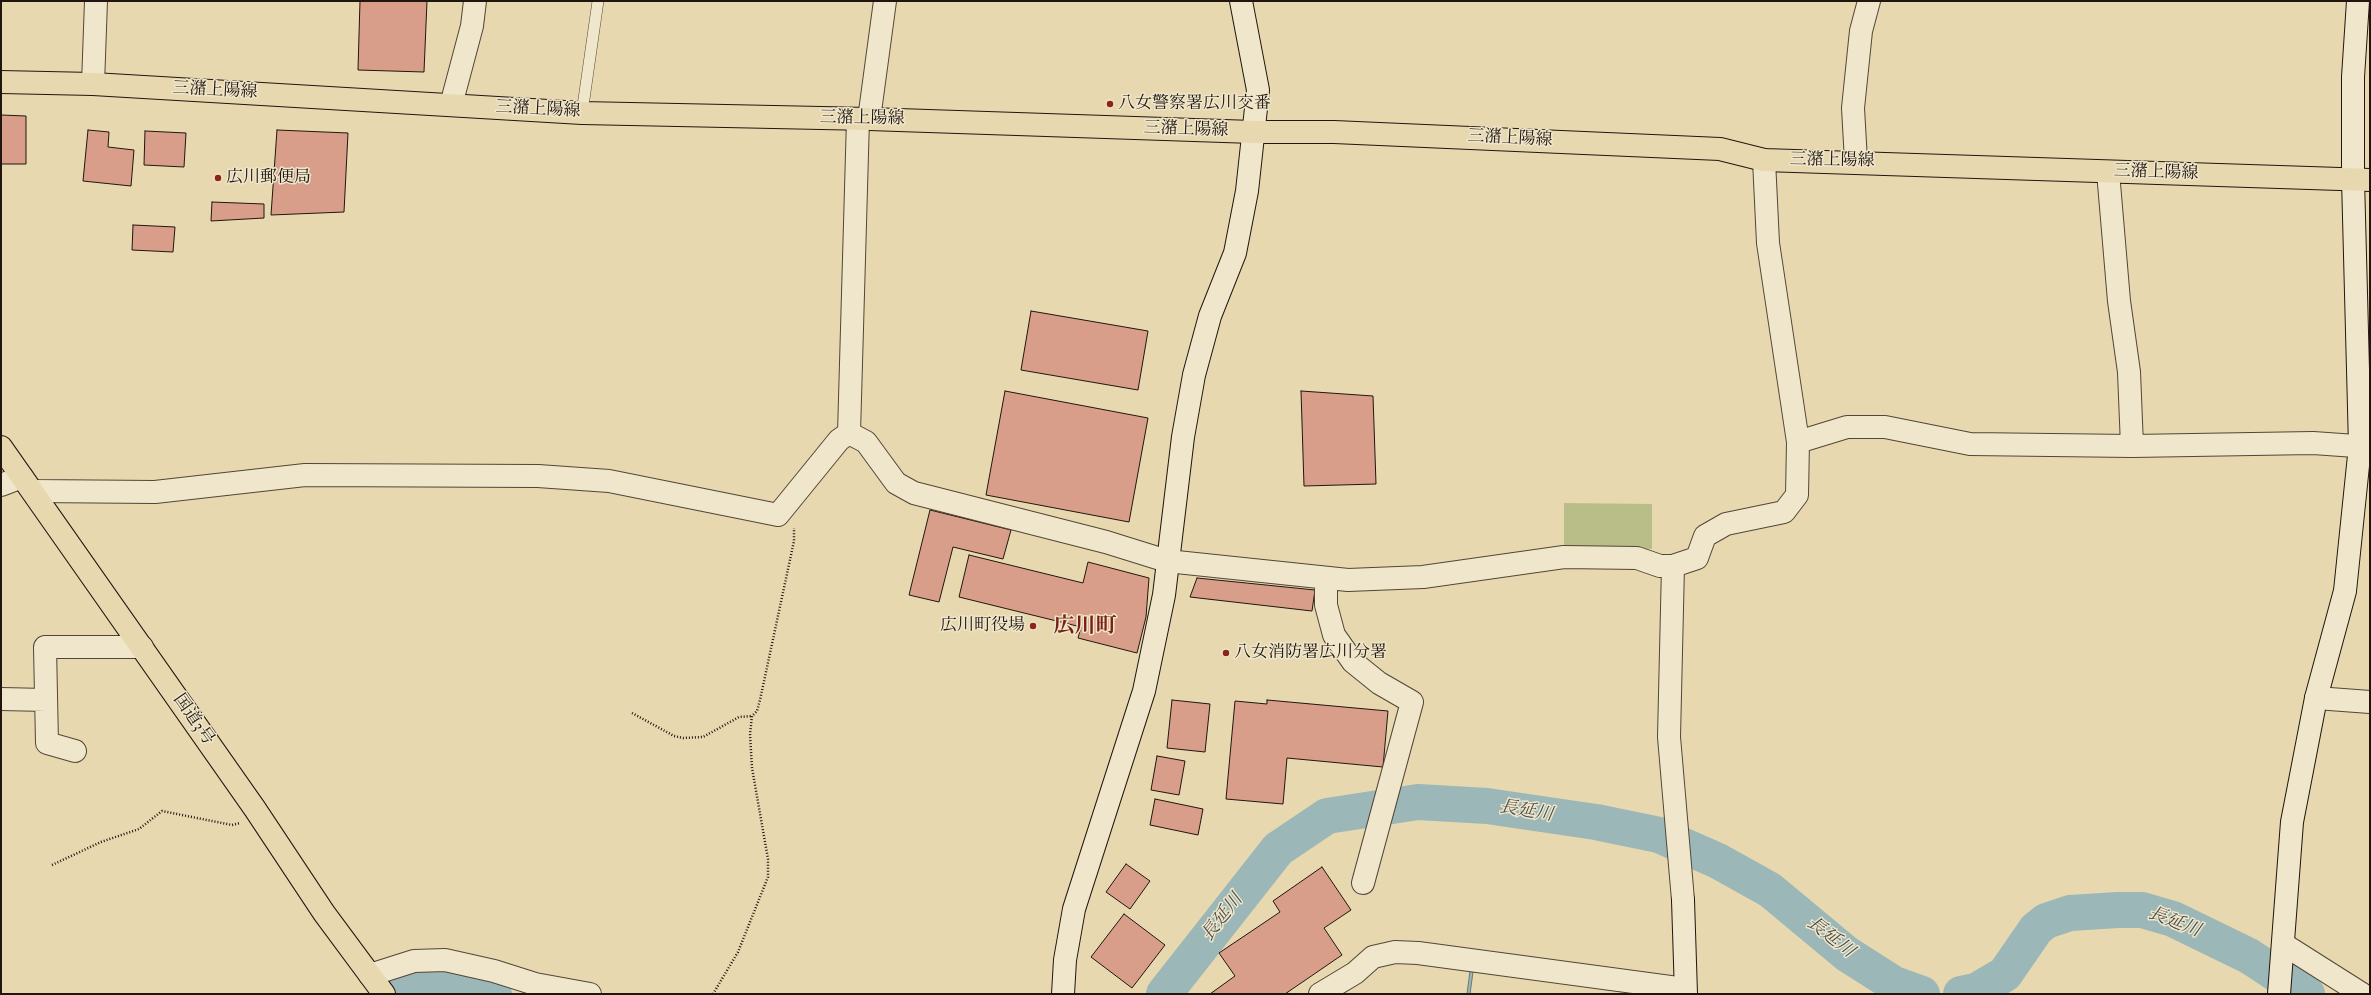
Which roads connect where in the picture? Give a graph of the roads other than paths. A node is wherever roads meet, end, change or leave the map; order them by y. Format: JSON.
{"nodes":[{"id":1,"x":96,"y":1,"type":"edge"},
{"id":2,"x":475,"y":1,"type":"edge"},
{"id":3,"x":598,"y":1,"type":"edge"},
{"id":4,"x":885,"y":1,"type":"edge"},
{"id":5,"x":1241,"y":1,"type":"edge"},
{"id":6,"x":1869,"y":1,"type":"edge"},
{"id":7,"x":2358,"y":1,"type":"edge"},
{"id":8,"x":1,"y":82,"type":"edge"},
{"id":9,"x":94,"y":84,"type":"junction"},
{"id":10,"x":451,"y":105,"type":"junction"},
{"id":11,"x":582,"y":113,"type":"junction"},
{"id":12,"x":864,"y":119,"type":"junction"},
{"id":13,"x":1253,"y":132,"type":"junction"},
{"id":14,"x":1764,"y":160,"type":"junction"},
{"id":15,"x":1856,"y":161,"type":"junction"},
{"id":16,"x":2108,"y":172,"type":"junction"},
{"id":17,"x":2361,"y":180,"type":"edge"},
{"id":18,"x":849,"y":433,"type":"junction"},
{"id":19,"x":1798,"y":442,"type":"junction"},
{"id":20,"x":2132,"y":446,"type":"junction"},
{"id":21,"x":1,"y":447,"type":"edge"},
{"id":22,"x":2365,"y":447,"type":"edge"},
{"id":23,"x":27,"y":484,"type":"junction"},
{"id":24,"x":1,"y":485,"type":"edge"},
{"id":25,"x":1167,"y":562,"type":"junction"},
{"id":26,"x":1674,"y":566,"type":"junction"},
{"id":27,"x":1326,"y":578,"type":"junction"},
{"id":28,"x":142,"y":647,"type":"junction"},
{"id":29,"x":2316,"y":698,"type":"junction"},
{"id":30,"x":1,"y":699,"type":"edge"},
{"id":31,"x":46,"y":700,"type":"junction"},
{"id":32,"x":2370,"y":702,"type":"edge"},
{"id":33,"x":76,"y":751,"type":"dead end"},
{"id":34,"x":1363,"y":883,"type":"dead end"},
{"id":35,"x":2283,"y":949,"type":"junction"},
{"id":36,"x":376,"y":983,"type":"edge"},
{"id":37,"x":1686,"y":992,"type":"edge"},
{"id":38,"x":590,"y":994,"type":"edge"},
{"id":39,"x":1063,"y":994,"type":"edge"},
{"id":40,"x":1320,"y":994,"type":"edge"},
{"id":41,"x":2280,"y":994,"type":"edge"},
{"id":42,"x":2362,"y":994,"type":"edge"}],
"edges":[{"from":1,"to":9,"type":"street"},
{"from":2,"to":10,"type":"street"},
{"from":3,"to":11,"type":"lane"},
{"from":4,"to":12,"type":"street"},
{"from":5,"to":13,"type":"street"},
{"from":6,"to":15,"type":"street"},
{"from":7,"to":17,"type":"street"},
{"from":8,"to":9,"type":"main road","name":"三潴上陽線"},
{"from":9,"to":10,"type":"main road","name":"三潴上陽線"},
{"from":10,"to":11,"type":"main road","name":"三潴上陽線"},
{"from":11,"to":12,"type":"main road","name":"三潴上陽線"},
{"from":12,"to":13,"type":"main road","name":"三潴上陽線"},
{"from":12,"to":18,"type":"street"},
{"from":13,"to":14,"type":"main road","name":"三潴上陽線"},
{"from":13,"to":25,"type":"street"},
{"from":14,"to":15,"type":"main road","name":"三潴上陽線"},
{"from":14,"to":19,"type":"street"},
{"from":15,"to":16,"type":"main road","name":"三潴上陽線"},
{"from":16,"to":17,"type":"main road","name":"三潴上陽線"},
{"from":16,"to":20,"type":"street"},
{"from":17,"to":22,"type":"street"},
{"from":18,"to":23,"type":"street"},
{"from":18,"to":25,"type":"street"},
{"from":19,"to":20,"type":"street"},
{"from":19,"to":26,"type":"street"},
{"from":20,"to":22,"type":"street"},
{"from":21,"to":23,"type":"main road","name":"国道3号"},
{"from":22,"to":29,"type":"street"},
{"from":23,"to":24,"type":"street"},
{"from":23,"to":28,"type":"main road","name":"国道3号"},
{"from":25,"to":27,"type":"street"},
{"from":25,"to":39,"type":"street"},
{"from":26,"to":27,"type":"street"},
{"from":26,"to":37,"type":"street"},
{"from":27,"to":34,"type":"street"},
{"from":28,"to":31,"type":"street"},
{"from":28,"to":36,"type":"main road","name":"国道3号"},
{"from":29,"to":32,"type":"street"},
{"from":29,"to":35,"type":"street"},
{"from":30,"to":31,"type":"street"},
{"from":31,"to":33,"type":"street"},
{"from":35,"to":41,"type":"street"},
{"from":35,"to":42,"type":"street"},
{"from":36,"to":38,"type":"street"},
{"from":37,"to":40,"type":"street"}]}
